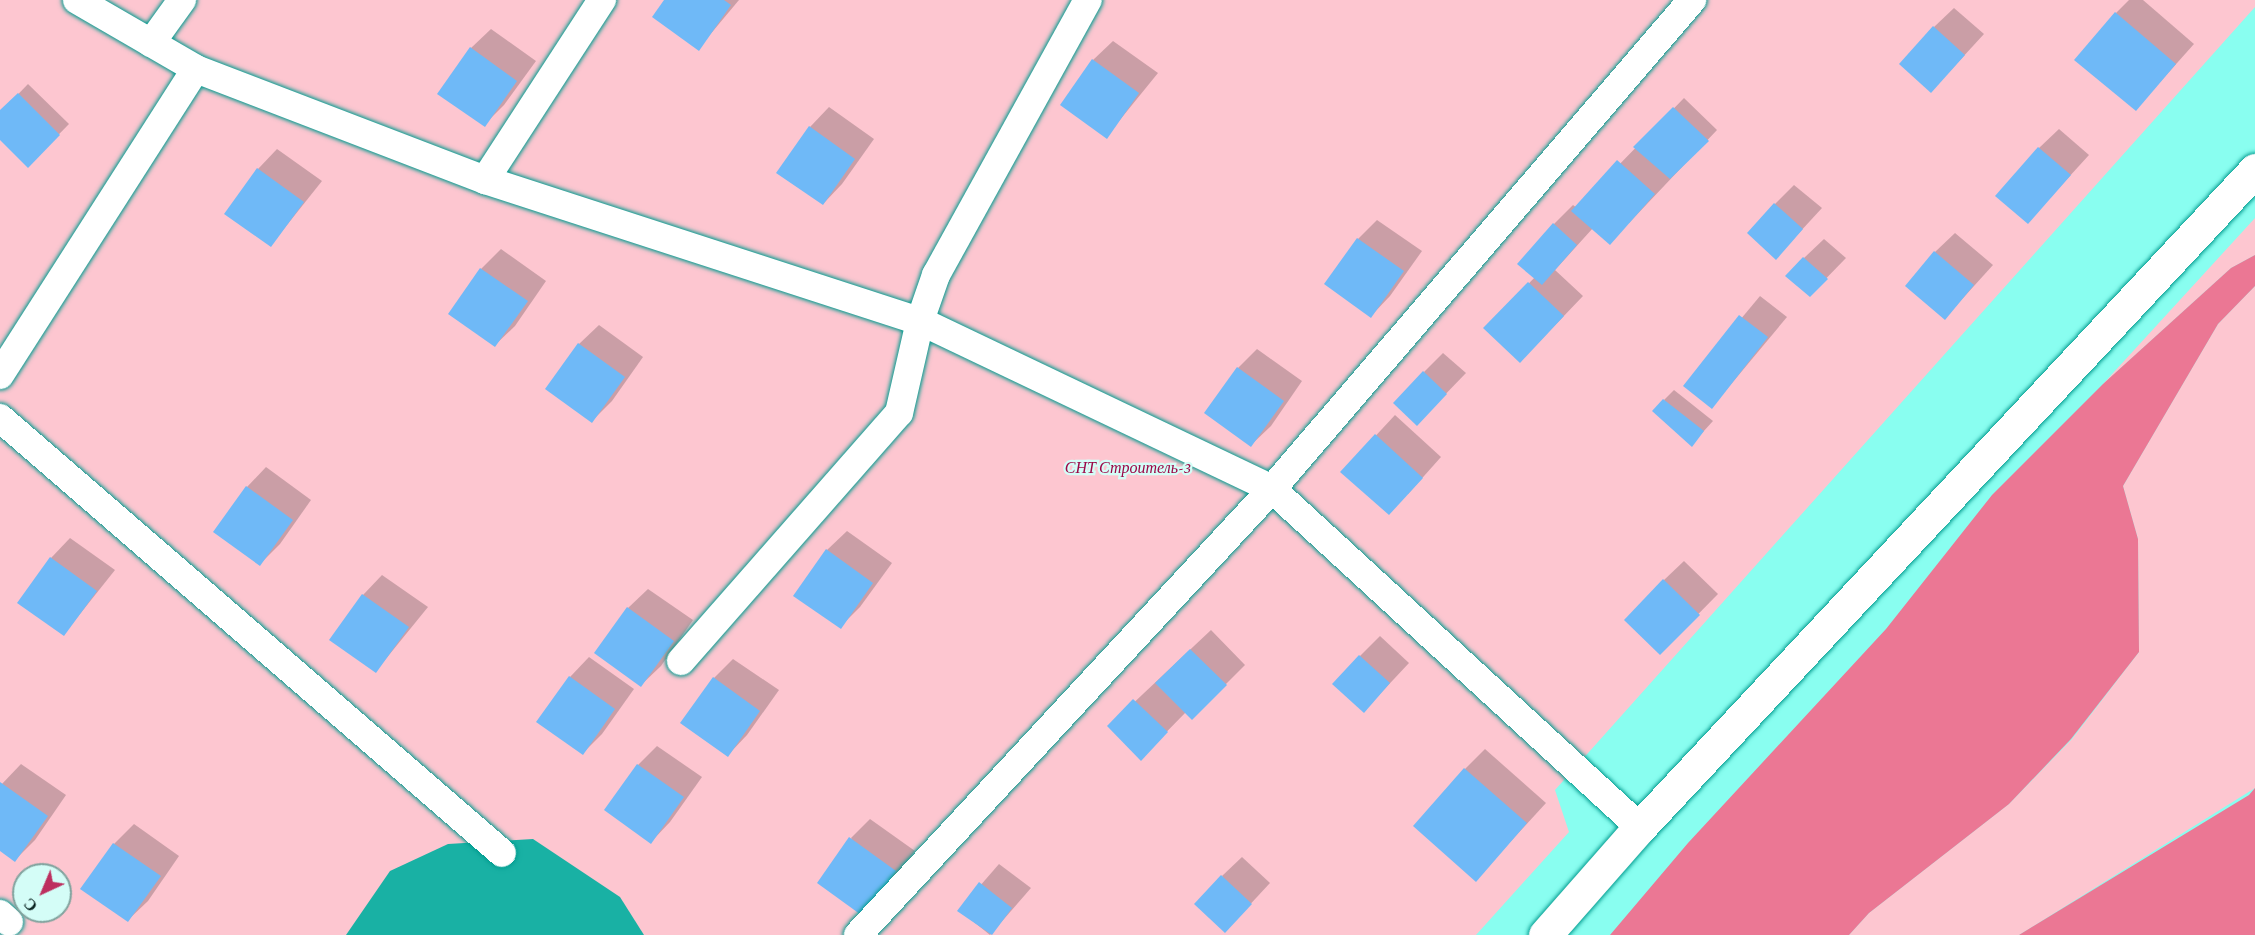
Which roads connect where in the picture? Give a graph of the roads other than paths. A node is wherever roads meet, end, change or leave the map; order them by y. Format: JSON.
{"nodes":[{"id":1,"x":77,"y":0,"type":"edge"},
{"id":2,"x":182,"y":0,"type":"edge"},
{"id":3,"x":602,"y":0,"type":"edge"},
{"id":4,"x":1088,"y":0,"type":"edge"},
{"id":5,"x":1692,"y":0,"type":"edge"},
{"id":6,"x":151,"y":43,"type":"junction"},
{"id":7,"x":196,"y":69,"type":"junction"},
{"id":8,"x":2255,"y":170,"type":"edge"},
{"id":9,"x":485,"y":180,"type":"junction"},
{"id":10,"x":920,"y":321,"type":"junction"},
{"id":11,"x":0,"y":375,"type":"edge"},
{"id":12,"x":0,"y":418,"type":"edge"},
{"id":13,"x":1272,"y":489,"type":"junction"},
{"id":14,"x":681,"y":661,"type":"dead end"},
{"id":15,"x":1640,"y":827,"type":"junction"},
{"id":16,"x":502,"y":853,"type":"dead end"},
{"id":17,"x":858,"y":935,"type":"edge"},
{"id":18,"x":1545,"y":935,"type":"edge"}],
"edges":[{"from":1,"to":6,"type":"lane"},
{"from":2,"to":6,"type":"lane"},
{"from":3,"to":9,"type":"lane"},
{"from":4,"to":10,"type":"lane"},
{"from":5,"to":13,"type":"lane"},
{"from":6,"to":7,"type":"lane"},
{"from":7,"to":9,"type":"lane"},
{"from":7,"to":11,"type":"lane"},
{"from":8,"to":15,"type":"street"},
{"from":9,"to":10,"type":"lane"},
{"from":10,"to":13,"type":"lane"},
{"from":10,"to":14,"type":"lane"},
{"from":12,"to":16,"type":"lane"},
{"from":13,"to":15,"type":"lane"},
{"from":13,"to":17,"type":"lane"},
{"from":15,"to":18,"type":"street"}]}
